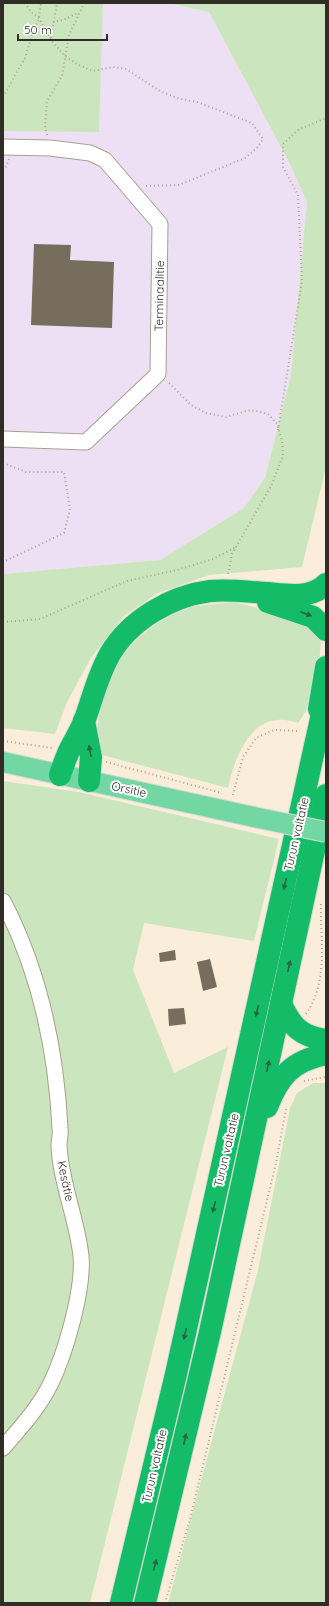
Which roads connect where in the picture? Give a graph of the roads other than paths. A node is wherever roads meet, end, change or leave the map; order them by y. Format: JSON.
{"nodes":[{"id":1,"x":3,"y":147,"type":"edge"},
{"id":2,"x":3,"y":439,"type":"edge"},
{"id":3,"x":326,"y":584,"type":"edge"},
{"id":4,"x":226,"y":590,"type":"junction"},
{"id":5,"x":326,"y":630,"type":"edge"},
{"id":6,"x":326,"y":667,"type":"edge"},
{"id":7,"x":326,"y":696,"type":"edge"},
{"id":8,"x":84,"y":721,"type":"junction"},
{"id":9,"x":3,"y":762,"type":"edge"},
{"id":10,"x":60,"y":775,"type":"junction"},
{"id":11,"x":309,"y":776,"type":"junction"},
{"id":12,"x":89,"y":781,"type":"junction"},
{"id":13,"x":326,"y":795,"type":"edge"},
{"id":14,"x":326,"y":832,"type":"edge"},
{"id":15,"x":3,"y":901,"type":"edge"},
{"id":16,"x":281,"y":1004,"type":"junction"},
{"id":17,"x":326,"y":1040,"type":"edge"},
{"id":18,"x":326,"y":1054,"type":"edge"},
{"id":19,"x":248,"y":1158,"type":"junction"},
{"id":20,"x":3,"y":1448,"type":"edge"},
{"id":21,"x":121,"y":1603,"type":"edge"},
{"id":22,"x":145,"y":1603,"type":"edge"}],
"edges":[{"from":1,"to":2,"type":"street","name":"Terminaalitie"},
{"from":3,"to":4,"type":"highway"},
{"from":4,"to":5,"type":"highway","one_way":true},
{"from":4,"to":8,"type":"highway"},
{"from":6,"to":11,"type":"highway"},
{"from":7,"to":11,"type":"highway","name":"Turun valtatie"},
{"from":8,"to":10,"type":"highway"},
{"from":12,"to":8,"type":"highway","one_way":true},
{"from":9,"to":10,"type":"main road","name":"Orsitie"},
{"from":10,"to":12,"type":"main road","name":"Orsitie"},
{"from":11,"to":21,"type":"highway","name":"Turun valtatie","one_way":true},
{"from":12,"to":14,"type":"main road","name":"Orsitie","bridge":true},
{"from":16,"to":13,"type":"highway","name":"Turun valtatie","one_way":true},
{"from":15,"to":20,"type":"street","name":"Kesätie"},
{"from":16,"to":17,"type":"highway"},
{"from":19,"to":16,"type":"highway","name":"Turun valtatie","one_way":true},
{"from":18,"to":19,"type":"highway"},
{"from":22,"to":19,"type":"highway","name":"Turun valtatie","one_way":true}]}
